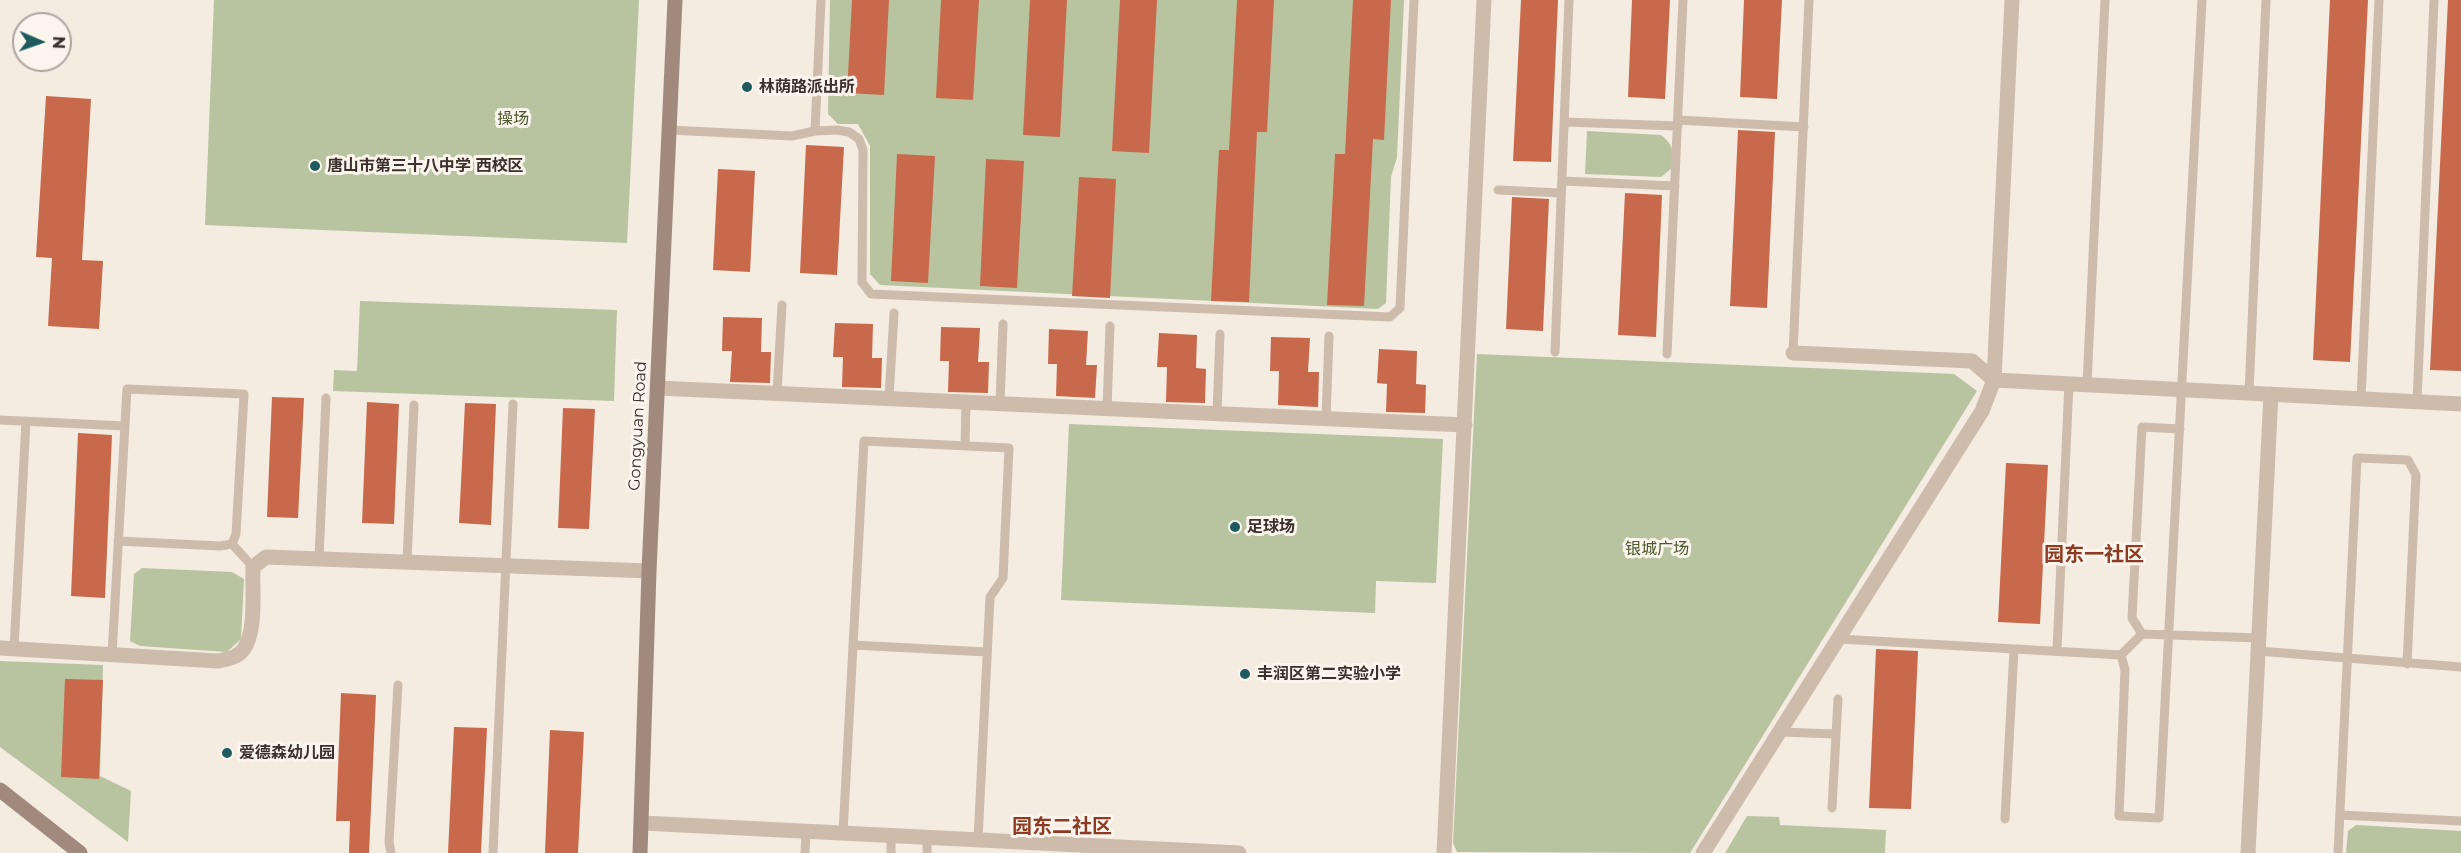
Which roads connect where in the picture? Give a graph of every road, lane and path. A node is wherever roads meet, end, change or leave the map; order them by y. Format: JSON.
{"nodes":[{"id":1,"x":675,"y":0,"type":"edge"},
{"id":2,"x":821,"y":0,"type":"edge"},
{"id":3,"x":1414,"y":0,"type":"edge"},
{"id":4,"x":1484,"y":0,"type":"edge"},
{"id":5,"x":1569,"y":0,"type":"edge"},
{"id":6,"x":1683,"y":0,"type":"edge"},
{"id":7,"x":1809,"y":0,"type":"edge"},
{"id":8,"x":2012,"y":0,"type":"edge"},
{"id":9,"x":2104,"y":0,"type":"edge"},
{"id":10,"x":2202,"y":0,"type":"edge"},
{"id":11,"x":2266,"y":0,"type":"edge"},
{"id":12,"x":2379,"y":0,"type":"edge"},
{"id":13,"x":2434,"y":0,"type":"edge"},
{"id":14,"x":1564,"y":122,"type":"junction"},
{"id":15,"x":1678,"y":123,"type":"junction"},
{"id":16,"x":1804,"y":127,"type":"junction"},
{"id":17,"x":669,"y":130,"type":"junction"},
{"id":18,"x":815,"y":131,"type":"junction"},
{"id":19,"x":1562,"y":181,"type":"junction"},
{"id":20,"x":1675,"y":186,"type":"junction"},
{"id":21,"x":1498,"y":190,"type":"dead end"},
{"id":22,"x":1562,"y":193,"type":"junction"},
{"id":23,"x":782,"y":305,"type":"dead end"},
{"id":24,"x":894,"y":313,"type":"dead end"},
{"id":25,"x":1003,"y":324,"type":"dead end"},
{"id":26,"x":1110,"y":326,"type":"dead end"},
{"id":27,"x":1220,"y":334,"type":"dead end"},
{"id":28,"x":1329,"y":336,"type":"dead end"},
{"id":29,"x":1555,"y":352,"type":"dead end"},
{"id":30,"x":1793,"y":353,"type":"joint"},
{"id":31,"x":1667,"y":354,"type":"dead end"},
{"id":32,"x":1994,"y":380,"type":"junction"},
{"id":33,"x":2069,"y":383,"type":"junction"},
{"id":34,"x":2087,"y":384,"type":"junction"},
{"id":35,"x":658,"y":387,"type":"junction"},
{"id":36,"x":2182,"y":389,"type":"junction"},
{"id":37,"x":777,"y":393,"type":"junction"},
{"id":38,"x":2249,"y":393,"type":"junction"},
{"id":39,"x":2271,"y":394,"type":"junction"},
{"id":40,"x":326,"y":398,"type":"dead end"},
{"id":41,"x":889,"y":398,"type":"junction"},
{"id":42,"x":2361,"y":399,"type":"junction"},
{"id":43,"x":966,"y":402,"type":"junction"},
{"id":44,"x":2417,"y":402,"type":"junction"},
{"id":45,"x":1000,"y":403,"type":"junction"},
{"id":46,"x":513,"y":404,"type":"dead end"},
{"id":47,"x":2461,"y":404,"type":"edge"},
{"id":48,"x":414,"y":405,"type":"dead end"},
{"id":49,"x":1107,"y":409,"type":"junction"},
{"id":50,"x":1217,"y":414,"type":"junction"},
{"id":51,"x":1326,"y":419,"type":"junction"},
{"id":52,"x":0,"y":420,"type":"edge"},
{"id":53,"x":26,"y":421,"type":"junction"},
{"id":54,"x":1464,"y":425,"type":"junction"},
{"id":55,"x":125,"y":426,"type":"junction"},
{"id":56,"x":2180,"y":429,"type":"junction"},
{"id":57,"x":966,"y":446,"type":"junction"},
{"id":58,"x":118,"y":541,"type":"junction"},
{"id":59,"x":232,"y":544,"type":"junction"},
{"id":60,"x":319,"y":558,"type":"junction"},
{"id":61,"x":407,"y":561,"type":"junction"},
{"id":62,"x":505,"y":565,"type":"junction"},
{"id":63,"x":253,"y":567,"type":"junction"},
{"id":64,"x":649,"y":571,"type":"junction"},
{"id":65,"x":2169,"y":633,"type":"junction"},
{"id":66,"x":2142,"y":634,"type":"junction"},
{"id":67,"x":1839,"y":639,"type":"junction"},
{"id":68,"x":2259,"y":644,"type":"junction"},
{"id":69,"x":853,"y":645,"type":"junction"},
{"id":70,"x":7,"y":648,"type":"edge"},
{"id":71,"x":2014,"y":649,"type":"junction"},
{"id":72,"x":2057,"y":651,"type":"junction"},
{"id":73,"x":987,"y":652,"type":"junction"},
{"id":74,"x":112,"y":655,"type":"junction"},
{"id":75,"x":2121,"y":655,"type":"junction"},
{"id":76,"x":2347,"y":659,"type":"junction"},
{"id":77,"x":2407,"y":664,"type":"junction"},
{"id":78,"x":2461,"y":667,"type":"edge"},
{"id":79,"x":398,"y":685,"type":"dead end"},
{"id":80,"x":1838,"y":699,"type":"dead end"},
{"id":81,"x":1780,"y":732,"type":"junction"},
{"id":82,"x":1836,"y":734,"type":"junction"},
{"id":83,"x":0,"y":790,"type":"edge"},
{"id":84,"x":1832,"y":808,"type":"dead end"},
{"id":85,"x":2461,"y":809,"type":"edge"},
{"id":86,"x":2340,"y":814,"type":"junction"},
{"id":87,"x":2005,"y":819,"type":"dead end"},
{"id":88,"x":2461,"y":820,"type":"edge"},
{"id":89,"x":642,"y":823,"type":"junction"},
{"id":90,"x":806,"y":831,"type":"junction"},
{"id":91,"x":843,"y":833,"type":"junction"},
{"id":92,"x":891,"y":836,"type":"junction"},
{"id":93,"x":978,"y":840,"type":"junction"},
{"id":94,"x":927,"y":845,"type":"edge"},
{"id":95,"x":1038,"y":848,"type":"edge"},
{"id":96,"x":1146,"y":851,"type":"edge"},
{"id":97,"x":80,"y":853,"type":"edge"},
{"id":98,"x":390,"y":853,"type":"edge"},
{"id":99,"x":493,"y":853,"type":"edge"},
{"id":100,"x":640,"y":853,"type":"edge"},
{"id":101,"x":805,"y":853,"type":"edge"},
{"id":102,"x":891,"y":853,"type":"edge"},
{"id":103,"x":1239,"y":853,"type":"edge"},
{"id":104,"x":1444,"y":853,"type":"edge"},
{"id":105,"x":1703,"y":853,"type":"edge"},
{"id":106,"x":2248,"y":853,"type":"edge"},
{"id":107,"x":2338,"y":853,"type":"edge"}],
"edges":[{"from":1,"to":17,"type":"main road","name":"Gongyuan Road"},
{"from":2,"to":18,"type":"lane"},
{"from":3,"to":18,"type":"lane"},
{"from":4,"to":54,"type":"street"},
{"from":5,"to":14,"type":"lane"},
{"from":6,"to":15,"type":"lane"},
{"from":7,"to":16,"type":"lane"},
{"from":8,"to":32,"type":"street"},
{"from":9,"to":34,"type":"lane"},
{"from":10,"to":36,"type":"lane"},
{"from":11,"to":38,"type":"lane"},
{"from":12,"to":42,"type":"lane"},
{"from":13,"to":44,"type":"lane"},
{"from":14,"to":15,"type":"lane"},
{"from":14,"to":19,"type":"lane"},
{"from":15,"to":16,"type":"lane"},
{"from":15,"to":20,"type":"lane"},
{"from":16,"to":30,"type":"lane"},
{"from":17,"to":18,"type":"lane"},
{"from":17,"to":35,"type":"main road","name":"Gongyuan Road"},
{"from":19,"to":20,"type":"lane"},
{"from":19,"to":22,"type":"lane"},
{"from":20,"to":31,"type":"lane"},
{"from":21,"to":22,"type":"lane"},
{"from":22,"to":29,"type":"lane"},
{"from":23,"to":37,"type":"lane"},
{"from":24,"to":41,"type":"lane"},
{"from":25,"to":45,"type":"lane"},
{"from":26,"to":49,"type":"lane"},
{"from":27,"to":50,"type":"lane"},
{"from":28,"to":51,"type":"lane"},
{"from":30,"to":32,"type":"street"},
{"from":32,"to":33,"type":"street"},
{"from":32,"to":67,"type":"street"},
{"from":33,"to":34,"type":"street"},
{"from":33,"to":72,"type":"lane"},
{"from":34,"to":36,"type":"street"},
{"from":35,"to":37,"type":"street"},
{"from":35,"to":64,"type":"main road","name":"Gongyuan Road"},
{"from":36,"to":38,"type":"street"},
{"from":36,"to":56,"type":"lane"},
{"from":37,"to":41,"type":"street"},
{"from":38,"to":39,"type":"street"},
{"from":39,"to":42,"type":"street"},
{"from":39,"to":68,"type":"street"},
{"from":40,"to":60,"type":"lane"},
{"from":41,"to":43,"type":"street"},
{"from":42,"to":44,"type":"street"},
{"from":43,"to":45,"type":"street"},
{"from":43,"to":57,"type":"lane"},
{"from":44,"to":47,"type":"street"},
{"from":45,"to":49,"type":"street"},
{"from":46,"to":62,"type":"lane"},
{"from":48,"to":61,"type":"lane"},
{"from":49,"to":50,"type":"street"},
{"from":50,"to":51,"type":"street"},
{"from":51,"to":54,"type":"street"},
{"from":52,"to":53,"type":"lane"},
{"from":53,"to":55,"type":"lane"},
{"from":53,"to":70,"type":"lane"},
{"from":54,"to":104,"type":"street"},
{"from":55,"to":58,"type":"lane"},
{"from":55,"to":59,"type":"lane"},
{"from":56,"to":65,"type":"lane"},
{"from":56,"to":66,"type":"lane"},
{"from":57,"to":69,"type":"lane"},
{"from":57,"to":73,"type":"lane"},
{"from":58,"to":59,"type":"lane"},
{"from":58,"to":74,"type":"lane"},
{"from":59,"to":63,"type":"lane"},
{"from":60,"to":61,"type":"street"},
{"from":60,"to":63,"type":"street"},
{"from":61,"to":62,"type":"street"},
{"from":62,"to":64,"type":"street"},
{"from":62,"to":99,"type":"lane"},
{"from":63,"to":74,"type":"street"},
{"from":64,"to":89,"type":"main road","name":"Gongyuan Road"},
{"from":65,"to":66,"type":"lane"},
{"from":65,"to":68,"type":"lane"},
{"from":65,"to":75,"type":"lane"},
{"from":66,"to":75,"type":"lane"},
{"from":67,"to":71,"type":"lane"},
{"from":67,"to":81,"type":"street"},
{"from":68,"to":76,"type":"lane"},
{"from":68,"to":106,"type":"street"},
{"from":69,"to":73,"type":"lane"},
{"from":69,"to":91,"type":"lane"},
{"from":70,"to":74,"type":"street"},
{"from":71,"to":72,"type":"lane"},
{"from":71,"to":87,"type":"lane"},
{"from":72,"to":75,"type":"lane"},
{"from":73,"to":93,"type":"lane"},
{"from":76,"to":77,"type":"lane"},
{"from":76,"to":77,"type":"lane"},
{"from":76,"to":86,"type":"lane"},
{"from":77,"to":78,"type":"lane"},
{"from":79,"to":98,"type":"lane"},
{"from":80,"to":82,"type":"lane"},
{"from":81,"to":82,"type":"lane"},
{"from":81,"to":105,"type":"street"},
{"from":82,"to":84,"type":"lane"},
{"from":83,"to":97,"type":"main road"},
{"from":85,"to":88,"type":"lane"},
{"from":86,"to":88,"type":"lane"},
{"from":86,"to":107,"type":"lane"},
{"from":89,"to":90,"type":"street"},
{"from":89,"to":100,"type":"main road","name":"Gongyuan Road"},
{"from":90,"to":91,"type":"street"},
{"from":90,"to":101,"type":"lane"},
{"from":91,"to":92,"type":"street"},
{"from":92,"to":94,"type":"street"},
{"from":92,"to":102,"type":"lane"},
{"from":93,"to":94,"type":"street"},
{"from":93,"to":95,"type":"street"},
{"from":95,"to":96,"type":"street"},
{"from":96,"to":103,"type":"street"}]}
